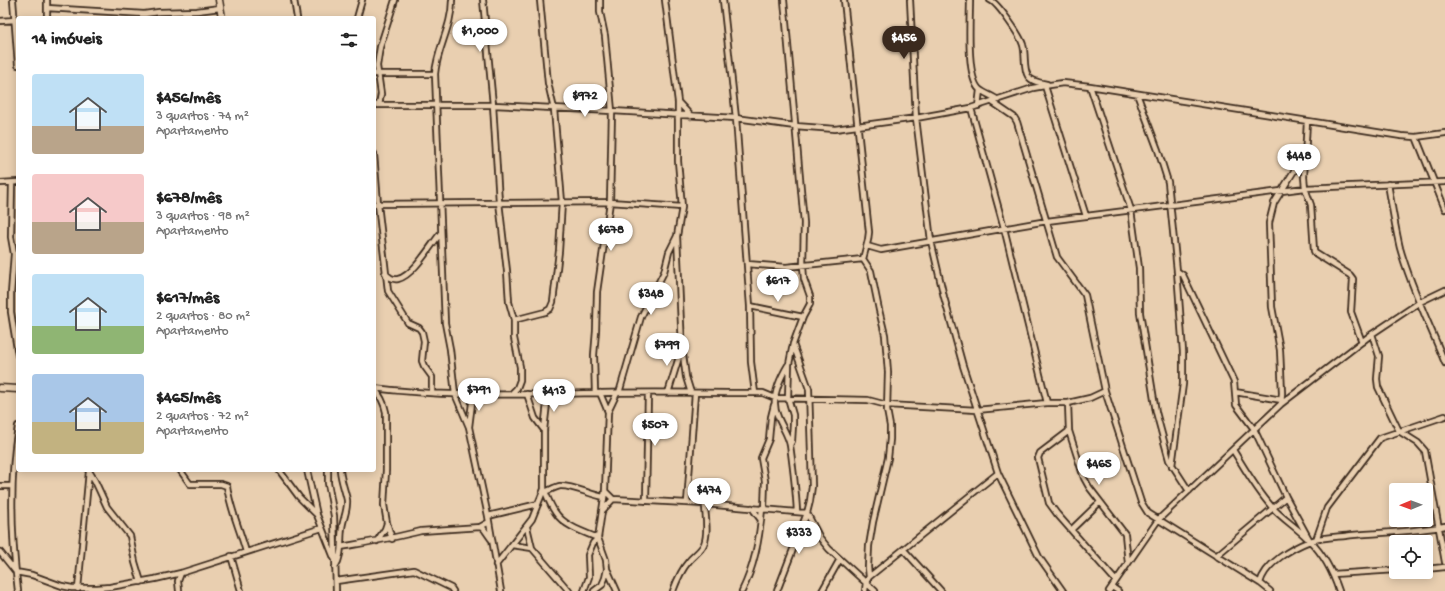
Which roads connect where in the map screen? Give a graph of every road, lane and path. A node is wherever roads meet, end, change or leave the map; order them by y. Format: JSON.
{"nodes":[{"id":1,"x":13,"y":0,"type":"edge"},
{"id":2,"x":47,"y":0,"type":"edge"},
{"id":3,"x":219,"y":0,"type":"edge"},
{"id":4,"x":294,"y":0,"type":"edge"},
{"id":5,"x":362,"y":0,"type":"edge"},
{"id":6,"x":395,"y":0,"type":"edge"},
{"id":7,"x":452,"y":0,"type":"edge"},
{"id":8,"x":483,"y":0,"type":"edge"},
{"id":9,"x":540,"y":0,"type":"edge"},
{"id":10,"x":600,"y":0,"type":"edge"},
{"id":11,"x":665,"y":0,"type":"edge"},
{"id":12,"x":723,"y":0,"type":"edge"},
{"id":13,"x":784,"y":0,"type":"edge"},
{"id":14,"x":844,"y":0,"type":"edge"},
{"id":15,"x":910,"y":0,"type":"edge"},
{"id":16,"x":970,"y":0,"type":"edge"},
{"id":17,"x":990,"y":0,"type":"edge"},
{"id":18,"x":47,"y":8,"type":"junction"},
{"id":19,"x":220,"y":8,"type":"junction"},
{"id":20,"x":46,"y":16,"type":"edge"},
{"id":21,"x":222,"y":16,"type":"edge"},
{"id":22,"x":297,"y":16,"type":"edge"},
{"id":23,"x":358,"y":16,"type":"edge"},
{"id":24,"x":0,"y":20,"type":"edge"},
{"id":25,"x":15,"y":20,"type":"junction"},
{"id":26,"x":16,"y":35,"type":"edge"},
{"id":27,"x":435,"y":74,"type":"junction"},
{"id":28,"x":376,"y":75,"type":"edge"},
{"id":29,"x":1048,"y":85,"type":"junction"},
{"id":30,"x":1090,"y":86,"type":"junction"},
{"id":31,"x":980,"y":90,"type":"junction"},
{"id":32,"x":1137,"y":94,"type":"junction"},
{"id":33,"x":998,"y":100,"type":"junction"},
{"id":34,"x":678,"y":102,"type":"junction"},
{"id":35,"x":992,"y":102,"type":"junction"},
{"id":36,"x":376,"y":105,"type":"edge"},
{"id":37,"x":437,"y":105,"type":"junction"},
{"id":38,"x":493,"y":105,"type":"junction"},
{"id":39,"x":978,"y":106,"type":"junction"},
{"id":40,"x":971,"y":108,"type":"junction"},
{"id":41,"x":554,"y":109,"type":"junction"},
{"id":42,"x":612,"y":111,"type":"junction"},
{"id":43,"x":678,"y":115,"type":"junction"},
{"id":44,"x":691,"y":116,"type":"junction"},
{"id":45,"x":736,"y":118,"type":"junction"},
{"id":46,"x":916,"y":118,"type":"junction"},
{"id":47,"x":1307,"y":121,"type":"junction"},
{"id":48,"x":795,"y":126,"type":"junction"},
{"id":49,"x":858,"y":126,"type":"junction"},
{"id":50,"x":1445,"y":133,"type":"edge"},
{"id":51,"x":1416,"y":137,"type":"junction"},
{"id":52,"x":1304,"y":155,"type":"junction"},
{"id":53,"x":16,"y":182,"type":"edge"},
{"id":54,"x":1435,"y":182,"type":"junction"},
{"id":55,"x":1445,"y":182,"type":"edge"},
{"id":56,"x":0,"y":183,"type":"edge"},
{"id":57,"x":12,"y":183,"type":"junction"},
{"id":58,"x":1388,"y":184,"type":"junction"},
{"id":59,"x":1305,"y":188,"type":"junction"},
{"id":60,"x":1281,"y":191,"type":"junction"},
{"id":61,"x":499,"y":202,"type":"junction"},
{"id":62,"x":562,"y":202,"type":"junction"},
{"id":63,"x":610,"y":202,"type":"junction"},
{"id":64,"x":376,"y":204,"type":"edge"},
{"id":65,"x":440,"y":204,"type":"junction"},
{"id":66,"x":1170,"y":206,"type":"junction"},
{"id":67,"x":682,"y":209,"type":"junction"},
{"id":68,"x":1445,"y":209,"type":"edge"},
{"id":69,"x":1130,"y":210,"type":"junction"},
{"id":70,"x":1086,"y":216,"type":"junction"},
{"id":71,"x":1047,"y":221,"type":"junction"},
{"id":72,"x":1004,"y":228,"type":"junction"},
{"id":73,"x":440,"y":233,"type":"junction"},
{"id":74,"x":678,"y":236,"type":"junction"},
{"id":75,"x":931,"y":241,"type":"junction"},
{"id":76,"x":867,"y":246,"type":"junction"},
{"id":77,"x":863,"y":259,"type":"junction"},
{"id":78,"x":747,"y":264,"type":"junction"},
{"id":79,"x":803,"y":266,"type":"junction"},
{"id":80,"x":1177,"y":271,"type":"junction"},
{"id":81,"x":385,"y":273,"type":"junction"},
{"id":82,"x":1445,"y":290,"type":"edge"},
{"id":83,"x":1420,"y":302,"type":"junction"},
{"id":84,"x":750,"y":306,"type":"junction"},
{"id":85,"x":803,"y":317,"type":"junction"},
{"id":86,"x":514,"y":320,"type":"junction"},
{"id":87,"x":1372,"y":334,"type":"junction"},
{"id":88,"x":1362,"y":342,"type":"junction"},
{"id":89,"x":16,"y":343,"type":"edge"},
{"id":90,"x":794,"y":344,"type":"junction"},
{"id":91,"x":682,"y":347,"type":"junction"},
{"id":92,"x":1445,"y":363,"type":"edge"},
{"id":93,"x":789,"y":364,"type":"junction"},
{"id":94,"x":0,"y":388,"type":"edge"},
{"id":95,"x":376,"y":388,"type":"edge"},
{"id":96,"x":16,"y":389,"type":"edge"},
{"id":97,"x":376,"y":390,"type":"edge"},
{"id":98,"x":1105,"y":391,"type":"junction"},
{"id":99,"x":432,"y":392,"type":"junction"},
{"id":100,"x":1235,"y":392,"type":"junction"},
{"id":101,"x":598,"y":393,"type":"junction"},
{"id":102,"x":618,"y":393,"type":"junction"},
{"id":103,"x":648,"y":393,"type":"junction"},
{"id":104,"x":668,"y":393,"type":"junction"},
{"id":105,"x":693,"y":393,"type":"junction"},
{"id":106,"x":755,"y":393,"type":"junction"},
{"id":107,"x":455,"y":394,"type":"junction"},
{"id":108,"x":473,"y":394,"type":"junction"},
{"id":109,"x":511,"y":394,"type":"junction"},
{"id":110,"x":527,"y":394,"type":"junction"},
{"id":111,"x":548,"y":394,"type":"junction"},
{"id":112,"x":788,"y":398,"type":"junction"},
{"id":113,"x":810,"y":399,"type":"junction"},
{"id":114,"x":775,"y":400,"type":"junction"},
{"id":115,"x":1281,"y":402,"type":"junction"},
{"id":116,"x":1047,"y":403,"type":"junction"},
{"id":117,"x":1068,"y":403,"type":"junction"},
{"id":118,"x":887,"y":405,"type":"junction"},
{"id":119,"x":977,"y":410,"type":"junction"},
{"id":120,"x":608,"y":412,"type":"junction"},
{"id":121,"x":1445,"y":416,"type":"edge"},
{"id":122,"x":469,"y":427,"type":"junction"},
{"id":123,"x":1254,"y":429,"type":"junction"},
{"id":124,"x":544,"y":430,"type":"junction"},
{"id":125,"x":1399,"y":431,"type":"junction"},
{"id":126,"x":1069,"y":432,"type":"junction"},
{"id":127,"x":790,"y":445,"type":"junction"},
{"id":128,"x":16,"y":446,"type":"edge"},
{"id":129,"x":1233,"y":450,"type":"junction"},
{"id":130,"x":1172,"y":466,"type":"junction"},
{"id":131,"x":89,"y":472,"type":"edge"},
{"id":132,"x":90,"y":472,"type":"edge"},
{"id":133,"x":181,"y":472,"type":"edge"},
{"id":134,"x":280,"y":472,"type":"edge"},
{"id":135,"x":307,"y":472,"type":"edge"},
{"id":136,"x":328,"y":472,"type":"edge"},
{"id":137,"x":340,"y":472,"type":"edge"},
{"id":138,"x":998,"y":473,"type":"junction"},
{"id":139,"x":0,"y":486,"type":"edge"},
{"id":140,"x":12,"y":486,"type":"junction"},
{"id":141,"x":544,"y":490,"type":"junction"},
{"id":142,"x":605,"y":491,"type":"junction"},
{"id":143,"x":1189,"y":491,"type":"junction"},
{"id":144,"x":1286,"y":496,"type":"junction"},
{"id":145,"x":604,"y":497,"type":"junction"},
{"id":146,"x":613,"y":499,"type":"junction"},
{"id":147,"x":646,"y":501,"type":"junction"},
{"id":148,"x":1100,"y":502,"type":"junction"},
{"id":149,"x":687,"y":503,"type":"junction"},
{"id":150,"x":538,"y":504,"type":"junction"},
{"id":151,"x":705,"y":504,"type":"junction"},
{"id":152,"x":752,"y":508,"type":"junction"},
{"id":153,"x":1272,"y":508,"type":"junction"},
{"id":154,"x":763,"y":509,"type":"junction"},
{"id":155,"x":602,"y":511,"type":"junction"},
{"id":156,"x":797,"y":512,"type":"junction"},
{"id":157,"x":806,"y":513,"type":"junction"},
{"id":158,"x":317,"y":515,"type":"junction"},
{"id":159,"x":488,"y":516,"type":"junction"},
{"id":160,"x":761,"y":520,"type":"junction"},
{"id":161,"x":1158,"y":520,"type":"junction"},
{"id":162,"x":489,"y":522,"type":"junction"},
{"id":163,"x":386,"y":523,"type":"junction"},
{"id":164,"x":1445,"y":526,"type":"edge"},
{"id":165,"x":480,"y":527,"type":"junction"},
{"id":166,"x":527,"y":527,"type":"junction"},
{"id":167,"x":1438,"y":527,"type":"junction"},
{"id":168,"x":322,"y":528,"type":"junction"},
{"id":169,"x":1071,"y":530,"type":"junction"},
{"id":170,"x":392,"y":538,"type":"junction"},
{"id":171,"x":598,"y":538,"type":"junction"},
{"id":172,"x":1312,"y":540,"type":"junction"},
{"id":173,"x":377,"y":541,"type":"junction"},
{"id":174,"x":493,"y":543,"type":"junction"},
{"id":175,"x":512,"y":546,"type":"junction"},
{"id":176,"x":342,"y":547,"type":"junction"},
{"id":177,"x":532,"y":548,"type":"junction"},
{"id":178,"x":904,"y":550,"type":"junction"},
{"id":179,"x":0,"y":552,"type":"edge"},
{"id":180,"x":246,"y":552,"type":"junction"},
{"id":181,"x":231,"y":556,"type":"junction"},
{"id":182,"x":1216,"y":556,"type":"junction"},
{"id":183,"x":840,"y":559,"type":"junction"},
{"id":184,"x":335,"y":561,"type":"junction"},
{"id":185,"x":1445,"y":562,"type":"edge"},
{"id":186,"x":1128,"y":563,"type":"junction"},
{"id":187,"x":496,"y":565,"type":"junction"},
{"id":188,"x":335,"y":567,"type":"junction"},
{"id":189,"x":1445,"y":567,"type":"edge"},
{"id":190,"x":1433,"y":568,"type":"edge"},
{"id":191,"x":607,"y":569,"type":"junction"},
{"id":192,"x":1389,"y":570,"type":"edge"},
{"id":193,"x":16,"y":572,"type":"junction"},
{"id":194,"x":181,"y":573,"type":"junction"},
{"id":195,"x":1333,"y":574,"type":"junction"},
{"id":196,"x":868,"y":580,"type":"junction"},
{"id":197,"x":336,"y":581,"type":"junction"},
{"id":198,"x":1116,"y":581,"type":"junction"},
{"id":199,"x":141,"y":582,"type":"junction"},
{"id":200,"x":1260,"y":583,"type":"junction"},
{"id":201,"x":1110,"y":589,"type":"edge"},
{"id":202,"x":78,"y":590,"type":"edge"},
{"id":203,"x":18,"y":591,"type":"edge"},
{"id":204,"x":179,"y":591,"type":"edge"},
{"id":205,"x":242,"y":591,"type":"edge"},
{"id":206,"x":336,"y":591,"type":"edge"},
{"id":207,"x":453,"y":591,"type":"edge"},
{"id":208,"x":501,"y":591,"type":"edge"},
{"id":209,"x":569,"y":591,"type":"edge"},
{"id":210,"x":584,"y":591,"type":"edge"},
{"id":211,"x":594,"y":591,"type":"edge"},
{"id":212,"x":617,"y":591,"type":"edge"},
{"id":213,"x":673,"y":591,"type":"edge"},
{"id":214,"x":742,"y":591,"type":"edge"},
{"id":215,"x":777,"y":591,"type":"edge"},
{"id":216,"x":822,"y":591,"type":"edge"},
{"id":217,"x":865,"y":591,"type":"edge"},
{"id":218,"x":875,"y":591,"type":"edge"},
{"id":219,"x":941,"y":591,"type":"edge"},
{"id":220,"x":1063,"y":591,"type":"edge"},
{"id":221,"x":1118,"y":591,"type":"edge"},
{"id":222,"x":1270,"y":591,"type":"edge"},
{"id":223,"x":1339,"y":591,"type":"edge"}],
"edges":[{"from":1,"to":25,"type":"street"},
{"from":2,"to":18,"type":"street"},
{"from":3,"to":19,"type":"street"},
{"from":4,"to":22,"type":"street"},
{"from":5,"to":23,"type":"street"},
{"from":6,"to":28,"type":"street"},
{"from":7,"to":27,"type":"street"},
{"from":8,"to":38,"type":"street"},
{"from":9,"to":41,"type":"street"},
{"from":10,"to":42,"type":"street"},
{"from":11,"to":34,"type":"street"},
{"from":12,"to":45,"type":"street"},
{"from":13,"to":48,"type":"street"},
{"from":14,"to":49,"type":"street"},
{"from":15,"to":46,"type":"street"},
{"from":16,"to":31,"type":"street"},
{"from":17,"to":29,"type":"street"},
{"from":18,"to":19,"type":"street"},
{"from":18,"to":20,"type":"street"},
{"from":19,"to":21,"type":"street"},
{"from":24,"to":25,"type":"street"},
{"from":25,"to":26,"type":"street"},
{"from":27,"to":28,"type":"street"},
{"from":27,"to":37,"type":"street"},
{"from":28,"to":36,"type":"street"},
{"from":29,"to":30,"type":"street"},
{"from":29,"to":33,"type":"street"},
{"from":29,"to":70,"type":"street"},
{"from":30,"to":32,"type":"street"},
{"from":30,"to":69,"type":"street"},
{"from":31,"to":33,"type":"street"},
{"from":31,"to":39,"type":"street"},
{"from":32,"to":47,"type":"street"},
{"from":32,"to":66,"type":"street"},
{"from":33,"to":35,"type":"street"},
{"from":34,"to":43,"type":"street"},
{"from":34,"to":44,"type":"street"},
{"from":35,"to":39,"type":"street"},
{"from":35,"to":71,"type":"street"},
{"from":36,"to":37,"type":"street"},
{"from":37,"to":38,"type":"street"},
{"from":37,"to":65,"type":"street"},
{"from":38,"to":41,"type":"street"},
{"from":38,"to":61,"type":"street"},
{"from":39,"to":40,"type":"street"},
{"from":40,"to":46,"type":"street"},
{"from":40,"to":72,"type":"street"},
{"from":41,"to":42,"type":"street"},
{"from":41,"to":62,"type":"street"},
{"from":42,"to":43,"type":"street"},
{"from":42,"to":63,"type":"street"},
{"from":43,"to":44,"type":"street"},
{"from":43,"to":67,"type":"street"},
{"from":44,"to":45,"type":"street"},
{"from":45,"to":48,"type":"street"},
{"from":45,"to":78,"type":"street"},
{"from":46,"to":49,"type":"street"},
{"from":46,"to":75,"type":"street"},
{"from":47,"to":51,"type":"street"},
{"from":47,"to":52,"type":"street"},
{"from":48,"to":49,"type":"street"},
{"from":48,"to":79,"type":"street"},
{"from":49,"to":76,"type":"street"},
{"from":50,"to":51,"type":"street"},
{"from":51,"to":54,"type":"street"},
{"from":52,"to":59,"type":"street"},
{"from":52,"to":60,"type":"street"},
{"from":53,"to":57,"type":"street"},
{"from":54,"to":55,"type":"street"},
{"from":54,"to":58,"type":"street"},
{"from":54,"to":68,"type":"street"},
{"from":56,"to":57,"type":"street"},
{"from":57,"to":89,"type":"street"},
{"from":58,"to":59,"type":"street"},
{"from":58,"to":83,"type":"street"},
{"from":59,"to":60,"type":"street"},
{"from":59,"to":88,"type":"street"},
{"from":60,"to":66,"type":"street"},
{"from":60,"to":115,"type":"street"},
{"from":61,"to":62,"type":"street"},
{"from":61,"to":65,"type":"street"},
{"from":61,"to":86,"type":"street"},
{"from":62,"to":63,"type":"street"},
{"from":62,"to":86,"type":"street"},
{"from":63,"to":67,"type":"street"},
{"from":63,"to":101,"type":"street"},
{"from":64,"to":65,"type":"street"},
{"from":64,"to":81,"type":"street"},
{"from":65,"to":73,"type":"street"},
{"from":66,"to":69,"type":"street"},
{"from":66,"to":80,"type":"street"},
{"from":67,"to":74,"type":"street"},
{"from":69,"to":70,"type":"street"},
{"from":69,"to":130,"type":"street"},
{"from":70,"to":71,"type":"street"},
{"from":71,"to":72,"type":"street"},
{"from":71,"to":98,"type":"street"},
{"from":72,"to":75,"type":"street"},
{"from":72,"to":116,"type":"street"},
{"from":73,"to":81,"type":"street"},
{"from":73,"to":107,"type":"street"},
{"from":74,"to":91,"type":"street"},
{"from":74,"to":102,"type":"street"},
{"from":75,"to":76,"type":"street"},
{"from":75,"to":119,"type":"street"},
{"from":76,"to":77,"type":"street"},
{"from":77,"to":79,"type":"street"},
{"from":77,"to":118,"type":"street"},
{"from":78,"to":79,"type":"street"},
{"from":78,"to":84,"type":"street"},
{"from":79,"to":85,"type":"street"},
{"from":80,"to":100,"type":"street"},
{"from":80,"to":130,"type":"street"},
{"from":81,"to":99,"type":"street"},
{"from":82,"to":83,"type":"street"},
{"from":83,"to":87,"type":"street"},
{"from":83,"to":92,"type":"street"},
{"from":84,"to":85,"type":"street"},
{"from":84,"to":106,"type":"street"},
{"from":85,"to":90,"type":"street"},
{"from":86,"to":109,"type":"street"},
{"from":87,"to":88,"type":"street"},
{"from":87,"to":125,"type":"street"},
{"from":88,"to":115,"type":"street"},
{"from":90,"to":93,"type":"street"},
{"from":90,"to":113,"type":"street"},
{"from":91,"to":104,"type":"street"},
{"from":91,"to":105,"type":"street"},
{"from":93,"to":112,"type":"street"},
{"from":93,"to":114,"type":"street"},
{"from":94,"to":96,"type":"street"},
{"from":95,"to":99,"type":"street"},
{"from":97,"to":163,"type":"street"},
{"from":98,"to":117,"type":"street"},
{"from":98,"to":161,"type":"street"},
{"from":99,"to":107,"type":"street"},
{"from":100,"to":115,"type":"street"},
{"from":100,"to":123,"type":"street"},
{"from":101,"to":102,"type":"street"},
{"from":101,"to":111,"type":"street"},
{"from":101,"to":120,"type":"street"},
{"from":102,"to":103,"type":"street"},
{"from":102,"to":120,"type":"street"},
{"from":103,"to":104,"type":"street"},
{"from":103,"to":147,"type":"street"},
{"from":104,"to":105,"type":"street"},
{"from":105,"to":106,"type":"street"},
{"from":105,"to":149,"type":"street"},
{"from":106,"to":114,"type":"street"},
{"from":107,"to":108,"type":"street"},
{"from":107,"to":122,"type":"street"},
{"from":108,"to":109,"type":"street"},
{"from":108,"to":122,"type":"street"},
{"from":109,"to":110,"type":"street"},
{"from":110,"to":111,"type":"street"},
{"from":110,"to":124,"type":"street"},
{"from":111,"to":124,"type":"street"},
{"from":112,"to":113,"type":"street"},
{"from":112,"to":114,"type":"street"},
{"from":112,"to":127,"type":"street"},
{"from":113,"to":118,"type":"street"},
{"from":113,"to":157,"type":"street"},
{"from":114,"to":127,"type":"street"},
{"from":114,"to":154,"type":"street"},
{"from":115,"to":123,"type":"street"},
{"from":116,"to":117,"type":"street"},
{"from":116,"to":119,"type":"street"},
{"from":117,"to":126,"type":"street"},
{"from":118,"to":119,"type":"street"},
{"from":118,"to":196,"type":"street"},
{"from":119,"to":138,"type":"street"},
{"from":120,"to":142,"type":"street"},
{"from":121,"to":125,"type":"street"},
{"from":122,"to":159,"type":"street"},
{"from":123,"to":129,"type":"street"},
{"from":123,"to":144,"type":"street"},
{"from":124,"to":141,"type":"street"},
{"from":125,"to":167,"type":"street"},
{"from":125,"to":172,"type":"street"},
{"from":126,"to":148,"type":"street"},
{"from":126,"to":169,"type":"street"},
{"from":127,"to":156,"type":"street"},
{"from":128,"to":140,"type":"street"},
{"from":129,"to":143,"type":"street"},
{"from":129,"to":153,"type":"street"},
{"from":130,"to":143,"type":"street"},
{"from":131,"to":202,"type":"street"},
{"from":132,"to":199,"type":"street"},
{"from":133,"to":180,"type":"street"},
{"from":134,"to":158,"type":"street"},
{"from":135,"to":158,"type":"street"},
{"from":136,"to":184,"type":"street"},
{"from":137,"to":176,"type":"street"},
{"from":138,"to":178,"type":"street"},
{"from":138,"to":220,"type":"street"},
{"from":139,"to":140,"type":"street"},
{"from":140,"to":193,"type":"street"},
{"from":141,"to":145,"type":"street"},
{"from":141,"to":150,"type":"street"},
{"from":141,"to":171,"type":"street"},
{"from":142,"to":145,"type":"street"},
{"from":142,"to":146,"type":"street"},
{"from":143,"to":161,"type":"street"},
{"from":144,"to":153,"type":"street"},
{"from":144,"to":172,"type":"street"},
{"from":145,"to":155,"type":"street"},
{"from":146,"to":147,"type":"street"},
{"from":146,"to":155,"type":"street"},
{"from":147,"to":149,"type":"street"},
{"from":148,"to":169,"type":"street"},
{"from":148,"to":186,"type":"street"},
{"from":149,"to":151,"type":"street"},
{"from":150,"to":159,"type":"street"},
{"from":150,"to":166,"type":"street"},
{"from":151,"to":152,"type":"street"},
{"from":151,"to":213,"type":"street"},
{"from":152,"to":154,"type":"street"},
{"from":152,"to":160,"type":"street"},
{"from":153,"to":172,"type":"street"},
{"from":153,"to":182,"type":"street"},
{"from":154,"to":156,"type":"street"},
{"from":154,"to":160,"type":"street"},
{"from":155,"to":171,"type":"street"},
{"from":156,"to":157,"type":"street"},
{"from":157,"to":183,"type":"street"},
{"from":157,"to":215,"type":"street"},
{"from":158,"to":168,"type":"street"},
{"from":159,"to":162,"type":"street"},
{"from":160,"to":214,"type":"street"},
{"from":161,"to":182,"type":"street"},
{"from":161,"to":186,"type":"street"},
{"from":162,"to":165,"type":"street"},
{"from":162,"to":174,"type":"street"},
{"from":163,"to":170,"type":"street"},
{"from":163,"to":173,"type":"street"},
{"from":164,"to":167,"type":"street"},
{"from":165,"to":170,"type":"street"},
{"from":165,"to":174,"type":"street"},
{"from":166,"to":175,"type":"street"},
{"from":166,"to":177,"type":"street"},
{"from":167,"to":172,"type":"street"},
{"from":167,"to":185,"type":"street"},
{"from":168,"to":180,"type":"street"},
{"from":168,"to":184,"type":"street"},
{"from":169,"to":198,"type":"street"},
{"from":170,"to":173,"type":"street"},
{"from":171,"to":191,"type":"street"},
{"from":171,"to":210,"type":"street"},
{"from":172,"to":195,"type":"street"},
{"from":172,"to":200,"type":"street"},
{"from":173,"to":176,"type":"street"},
{"from":174,"to":187,"type":"street"},
{"from":175,"to":177,"type":"street"},
{"from":175,"to":187,"type":"street"},
{"from":176,"to":188,"type":"street"},
{"from":177,"to":209,"type":"street"},
{"from":178,"to":196,"type":"street"},
{"from":178,"to":219,"type":"street"},
{"from":179,"to":193,"type":"street"},
{"from":180,"to":181,"type":"street"},
{"from":181,"to":194,"type":"street"},
{"from":181,"to":205,"type":"street"},
{"from":182,"to":200,"type":"street"},
{"from":183,"to":196,"type":"street"},
{"from":183,"to":216,"type":"street"},
{"from":184,"to":188,"type":"street"},
{"from":186,"to":198,"type":"street"},
{"from":187,"to":208,"type":"street"},
{"from":188,"to":197,"type":"street"},
{"from":189,"to":190,"type":"street"},
{"from":191,"to":211,"type":"street"},
{"from":191,"to":212,"type":"street"},
{"from":192,"to":195,"type":"street"},
{"from":193,"to":202,"type":"street"},
{"from":193,"to":203,"type":"street"},
{"from":194,"to":199,"type":"street"},
{"from":194,"to":204,"type":"street"},
{"from":195,"to":223,"type":"street"},
{"from":196,"to":217,"type":"street"},
{"from":196,"to":218,"type":"street"},
{"from":197,"to":206,"type":"street"},
{"from":197,"to":207,"type":"street"},
{"from":198,"to":201,"type":"street"},
{"from":199,"to":202,"type":"street"},
{"from":200,"to":222,"type":"street"},
{"from":201,"to":221,"type":"street"}]}
